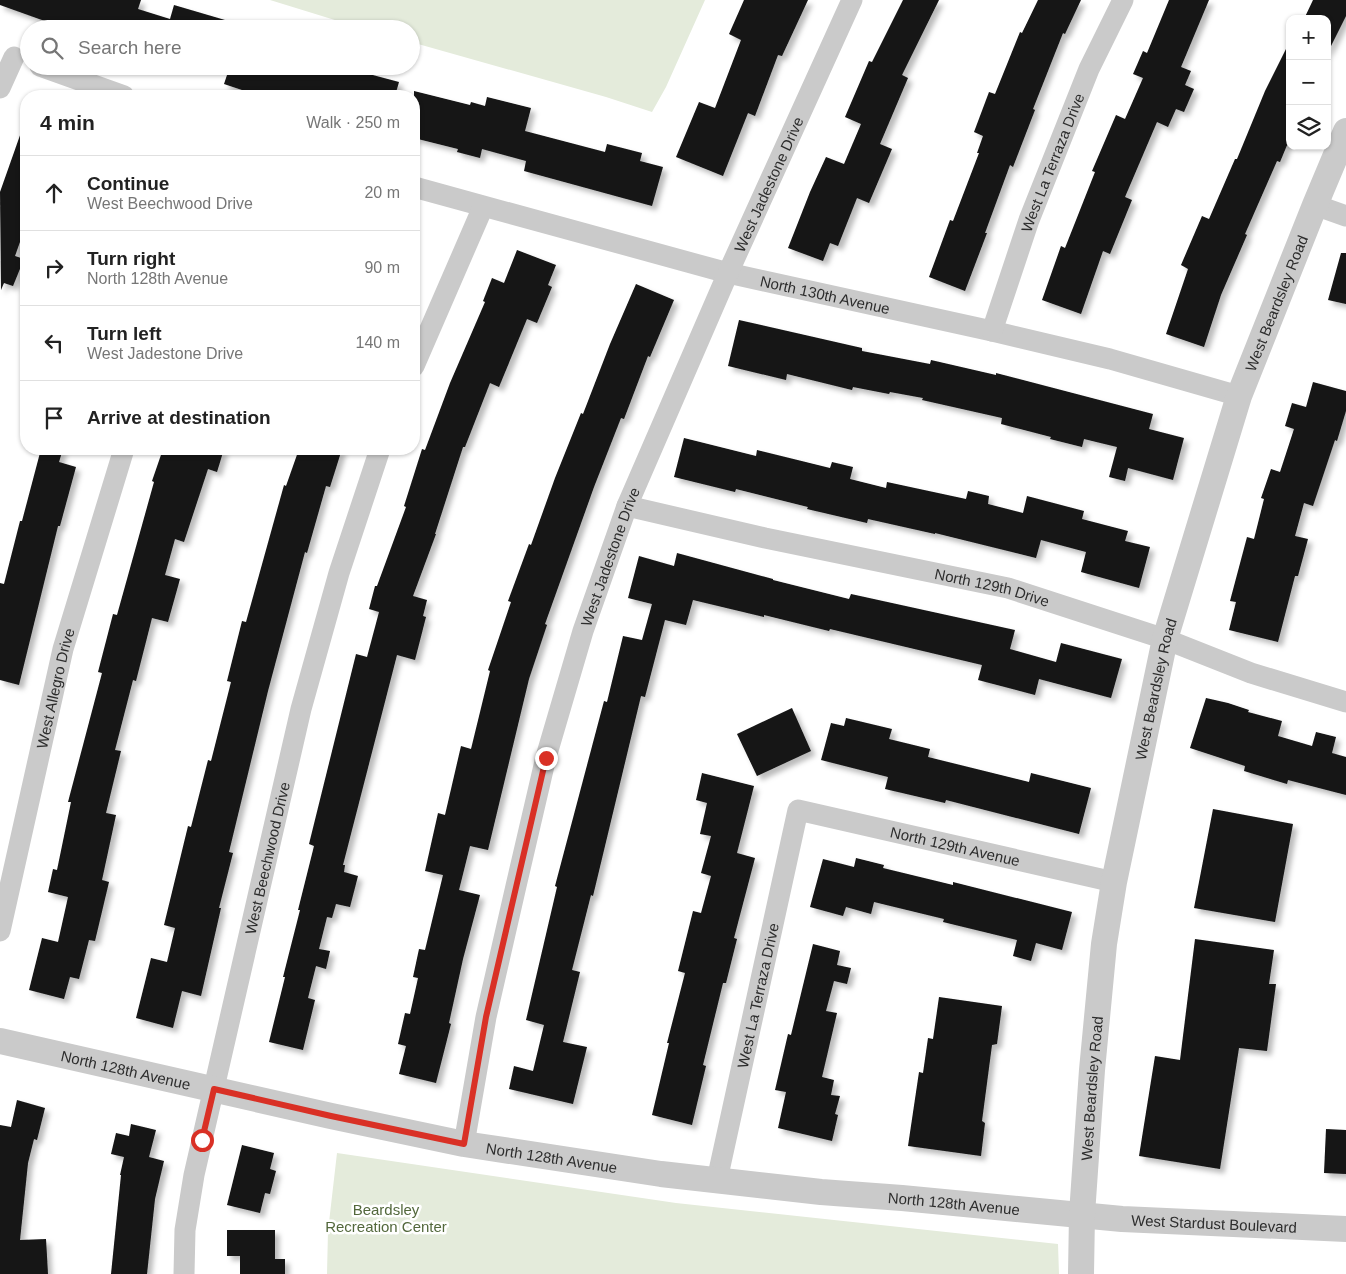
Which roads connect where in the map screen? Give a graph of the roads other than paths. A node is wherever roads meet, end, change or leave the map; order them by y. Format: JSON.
{"nodes":[{"id":1,"x":852,"y":0,"type":"edge"},
{"id":2,"x":1124,"y":0,"type":"edge"},
{"id":3,"x":14,"y":57,"type":"edge"},
{"id":4,"x":65,"y":75,"type":"edge"},
{"id":5,"x":0,"y":88,"type":"edge"},
{"id":6,"x":107,"y":90,"type":"edge"},
{"id":7,"x":1346,"y":131,"type":"edge"},
{"id":8,"x":420,"y":190,"type":"edge"},
{"id":9,"x":1314,"y":205,"type":"junction"},
{"id":10,"x":483,"y":207,"type":"junction"},
{"id":11,"x":1346,"y":216,"type":"edge"},
{"id":12,"x":728,"y":273,"type":"junction"},
{"id":13,"x":992,"y":331,"type":"junction"},
{"id":14,"x":420,"y":352,"type":"edge"},
{"id":15,"x":1239,"y":396,"type":"junction"},
{"id":16,"x":122,"y":455,"type":"edge"},
{"id":17,"x":378,"y":455,"type":"edge"},
{"id":18,"x":627,"y":506,"type":"junction"},
{"id":19,"x":1165,"y":639,"type":"junction"},
{"id":20,"x":1346,"y":702,"type":"edge"},
{"id":21,"x":798,"y":810,"type":"joint"},
{"id":22,"x":1114,"y":882,"type":"junction"},
{"id":23,"x":0,"y":931,"type":"edge"},
{"id":24,"x":0,"y":1041,"type":"edge"},
{"id":25,"x":214,"y":1089,"type":"junction"},
{"id":26,"x":464,"y":1144,"type":"junction"},
{"id":27,"x":717,"y":1180,"type":"junction"},
{"id":28,"x":1082,"y":1214,"type":"junction"},
{"id":29,"x":1346,"y":1229,"type":"edge"},
{"id":30,"x":184,"y":1274,"type":"edge"},
{"id":31,"x":1081,"y":1274,"type":"edge"}],
"edges":[{"from":1,"to":12,"type":"street","name":"West Jadestone Drive"},
{"from":2,"to":13,"type":"street","name":"West La Terraza Drive"},
{"from":3,"to":5,"type":"street"},
{"from":4,"to":6,"type":"street"},
{"from":7,"to":9,"type":"street","name":"West Beardsley Road"},
{"from":8,"to":10,"type":"street","name":"North 130th Avenue"},
{"from":9,"to":11,"type":"street"},
{"from":9,"to":15,"type":"street","name":"West Beardsley Road"},
{"from":10,"to":12,"type":"street","name":"North 130th Avenue"},
{"from":10,"to":14,"type":"street"},
{"from":12,"to":13,"type":"street","name":"North 130th Avenue"},
{"from":12,"to":18,"type":"street","name":"West Jadestone Drive"},
{"from":13,"to":15,"type":"street","name":"North 130th Avenue"},
{"from":15,"to":19,"type":"street","name":"West Beardsley Road"},
{"from":16,"to":23,"type":"street","name":"West Allegro Drive"},
{"from":17,"to":25,"type":"street","name":"West Beechwood Drive"},
{"from":18,"to":19,"type":"street","name":"North 129th Drive"},
{"from":18,"to":26,"type":"street","name":"West Jadestone Drive"},
{"from":19,"to":20,"type":"street","name":"North 129th Drive"},
{"from":19,"to":22,"type":"street","name":"West Beardsley Road"},
{"from":21,"to":22,"type":"street","name":"North 129th Avenue"},
{"from":21,"to":27,"type":"street","name":"West La Terraza Drive"},
{"from":22,"to":28,"type":"street","name":"West Beardsley Road"},
{"from":24,"to":25,"type":"street","name":"North 128th Avenue"},
{"from":25,"to":26,"type":"street","name":"North 128th Avenue"},
{"from":25,"to":30,"type":"street","name":"West Beechwood Drive"},
{"from":26,"to":27,"type":"street","name":"North 128th Avenue"},
{"from":27,"to":28,"type":"street","name":"North 128th Avenue"},
{"from":28,"to":29,"type":"street","name":"West Stardust Boulevard"},
{"from":28,"to":31,"type":"street","name":"West Beardsley Road"}]}
